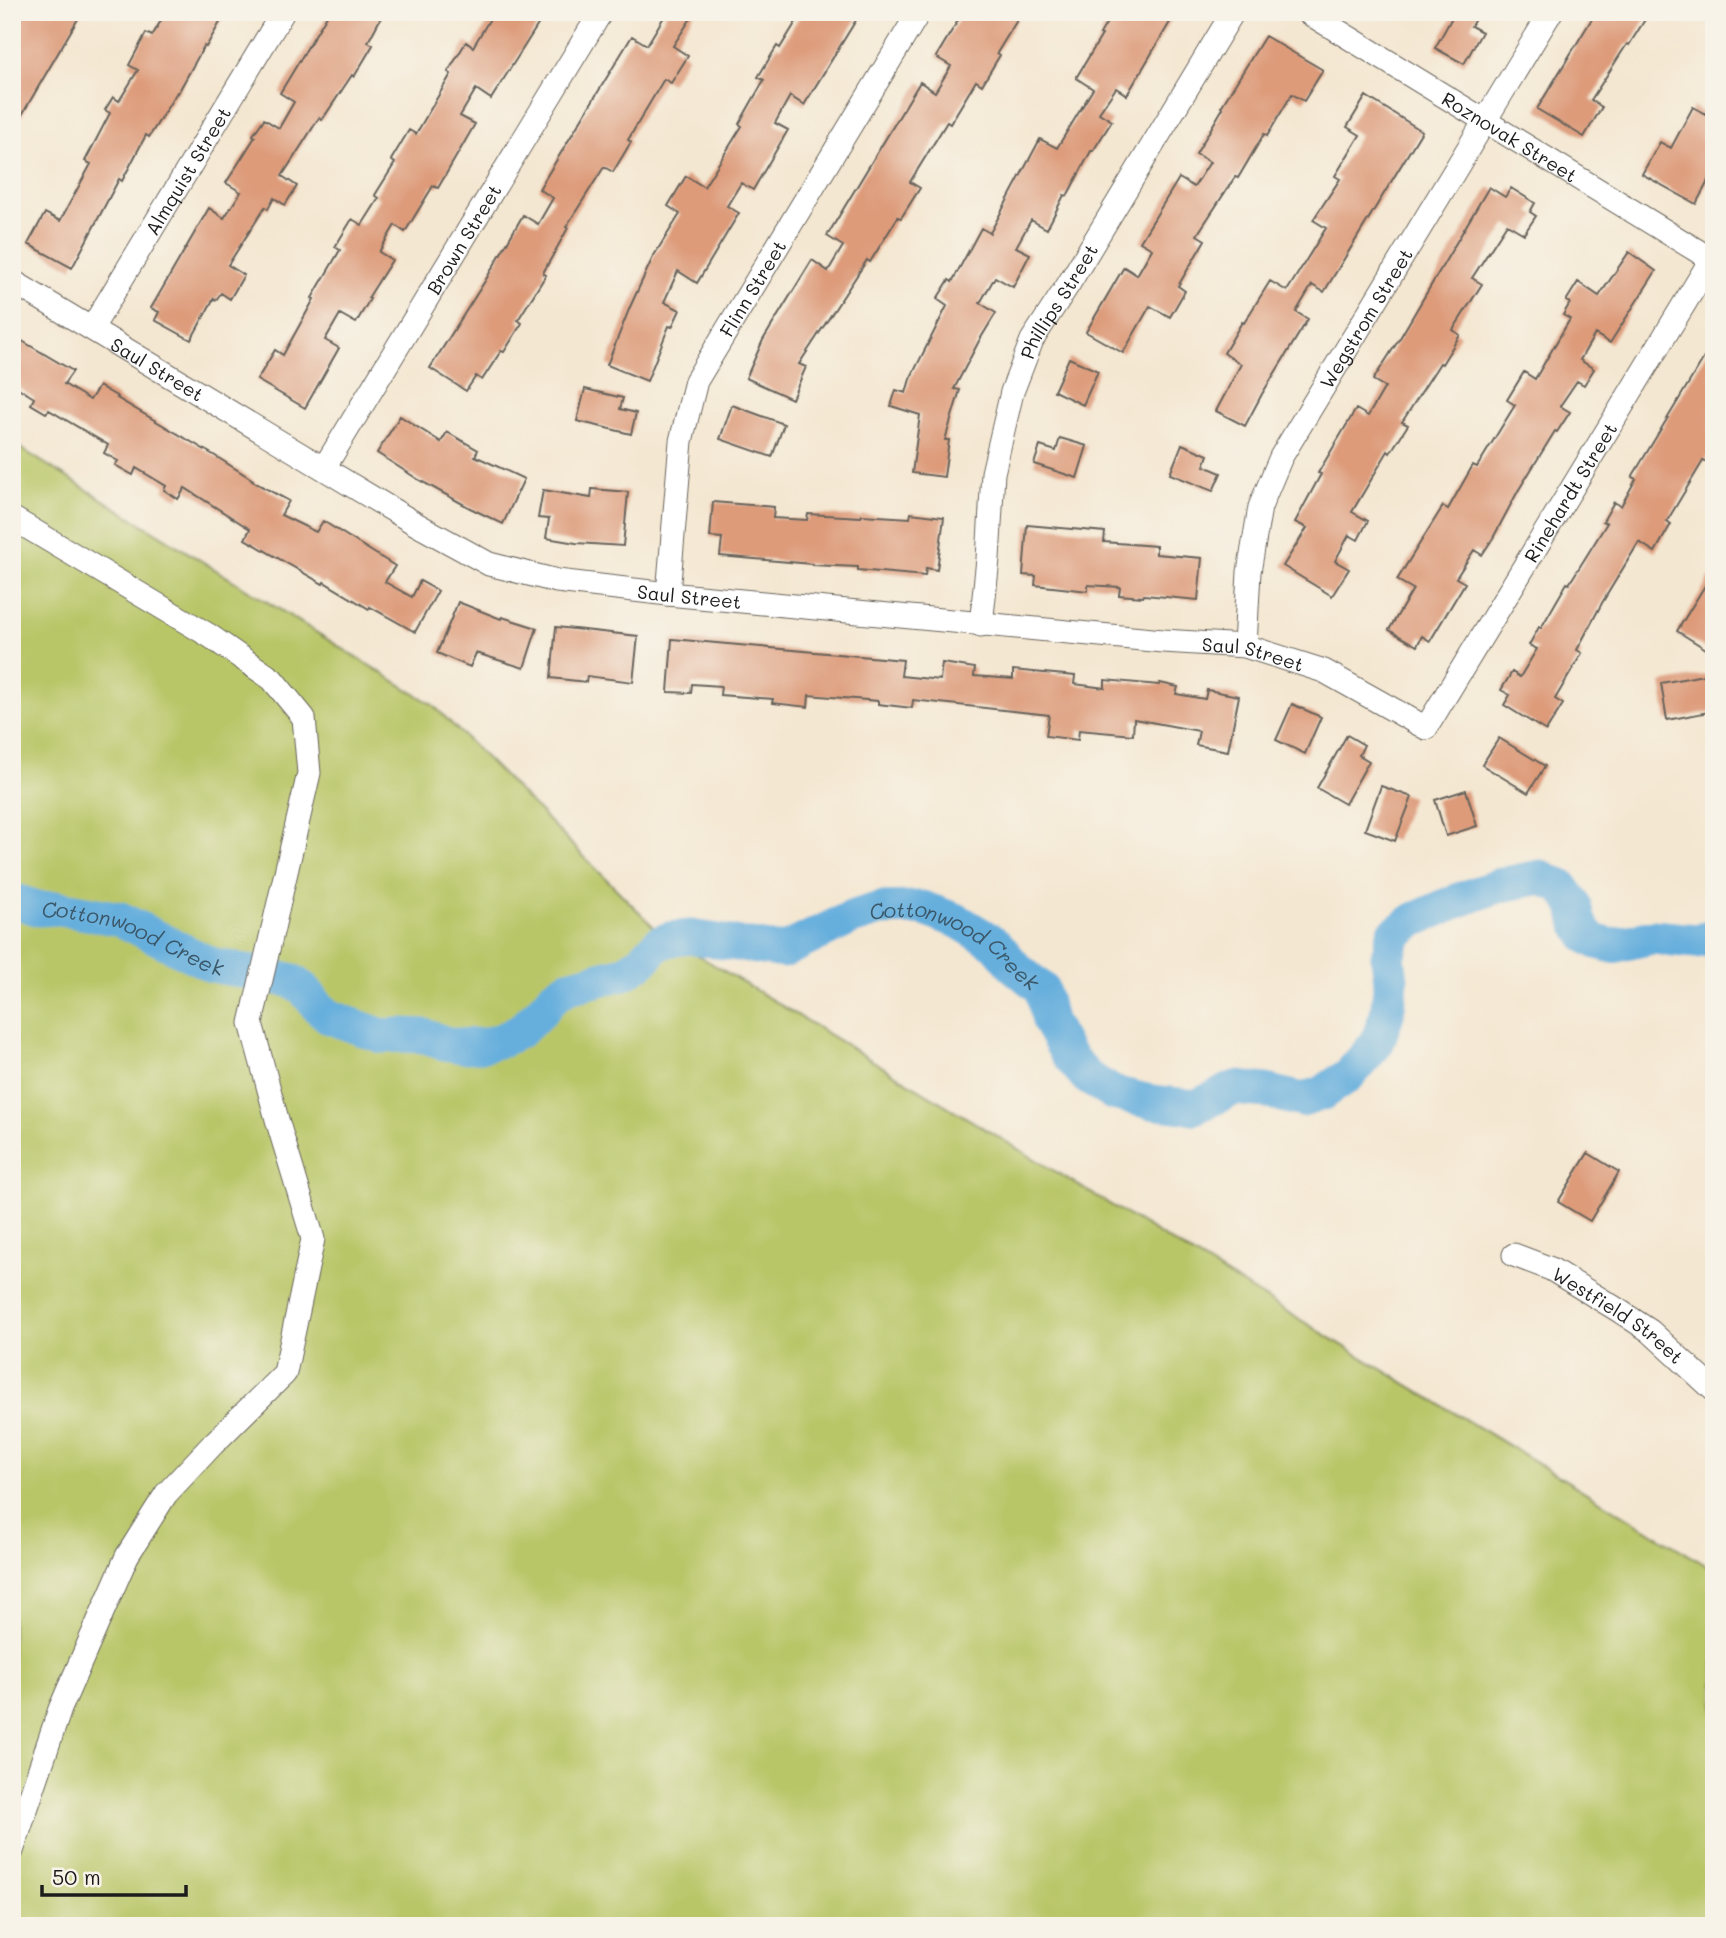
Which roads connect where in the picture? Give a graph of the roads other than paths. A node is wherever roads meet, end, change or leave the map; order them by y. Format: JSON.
{"nodes":[{"id":1,"x":283,"y":12,"type":"edge"},
{"id":2,"x":601,"y":12,"type":"edge"},
{"id":3,"x":919,"y":12,"type":"edge"},
{"id":4,"x":1233,"y":12,"type":"edge"},
{"id":5,"x":1307,"y":12,"type":"edge"},
{"id":6,"x":1551,"y":12,"type":"edge"},
{"id":7,"x":1485,"y":121,"type":"junction"},
{"id":8,"x":1713,"y":258,"type":"edge"},
{"id":9,"x":12,"y":281,"type":"edge"},
{"id":10,"x":92,"y":328,"type":"junction"},
{"id":11,"x":324,"y":468,"type":"junction"},
{"id":12,"x":12,"y":518,"type":"edge"},
{"id":13,"x":668,"y":594,"type":"junction"},
{"id":14,"x":981,"y":625,"type":"junction"},
{"id":15,"x":1245,"y":646,"type":"junction"},
{"id":16,"x":1426,"y":728,"type":"joint"},
{"id":17,"x":1514,"y":1255,"type":"dead end"},
{"id":18,"x":1714,"y":1390,"type":"edge"},
{"id":19,"x":12,"y":1851,"type":"edge"}],
"edges":[{"from":1,"to":10,"type":"street","name":"Almquist Street"},
{"from":2,"to":11,"type":"street","name":"Brown Street"},
{"from":3,"to":13,"type":"street","name":"Flinn Street"},
{"from":4,"to":14,"type":"street","name":"Phillips Street"},
{"from":5,"to":7,"type":"street","name":"Roznovak Street"},
{"from":6,"to":7,"type":"street","name":"Wegstrom Street"},
{"from":7,"to":8,"type":"street","name":"Roznovak Street"},
{"from":7,"to":15,"type":"street","name":"Wegstrom Street"},
{"from":8,"to":16,"type":"street","name":"Rinehardt Street"},
{"from":9,"to":10,"type":"street","name":"Saul Street"},
{"from":10,"to":11,"type":"street","name":"Saul Street"},
{"from":11,"to":13,"type":"street","name":"Saul Street"},
{"from":12,"to":19,"type":"street"},
{"from":13,"to":14,"type":"street","name":"Saul Street"},
{"from":14,"to":15,"type":"street","name":"Saul Street"},
{"from":15,"to":16,"type":"street","name":"Saul Street"},
{"from":17,"to":18,"type":"street","name":"Westfield Street"}]}
